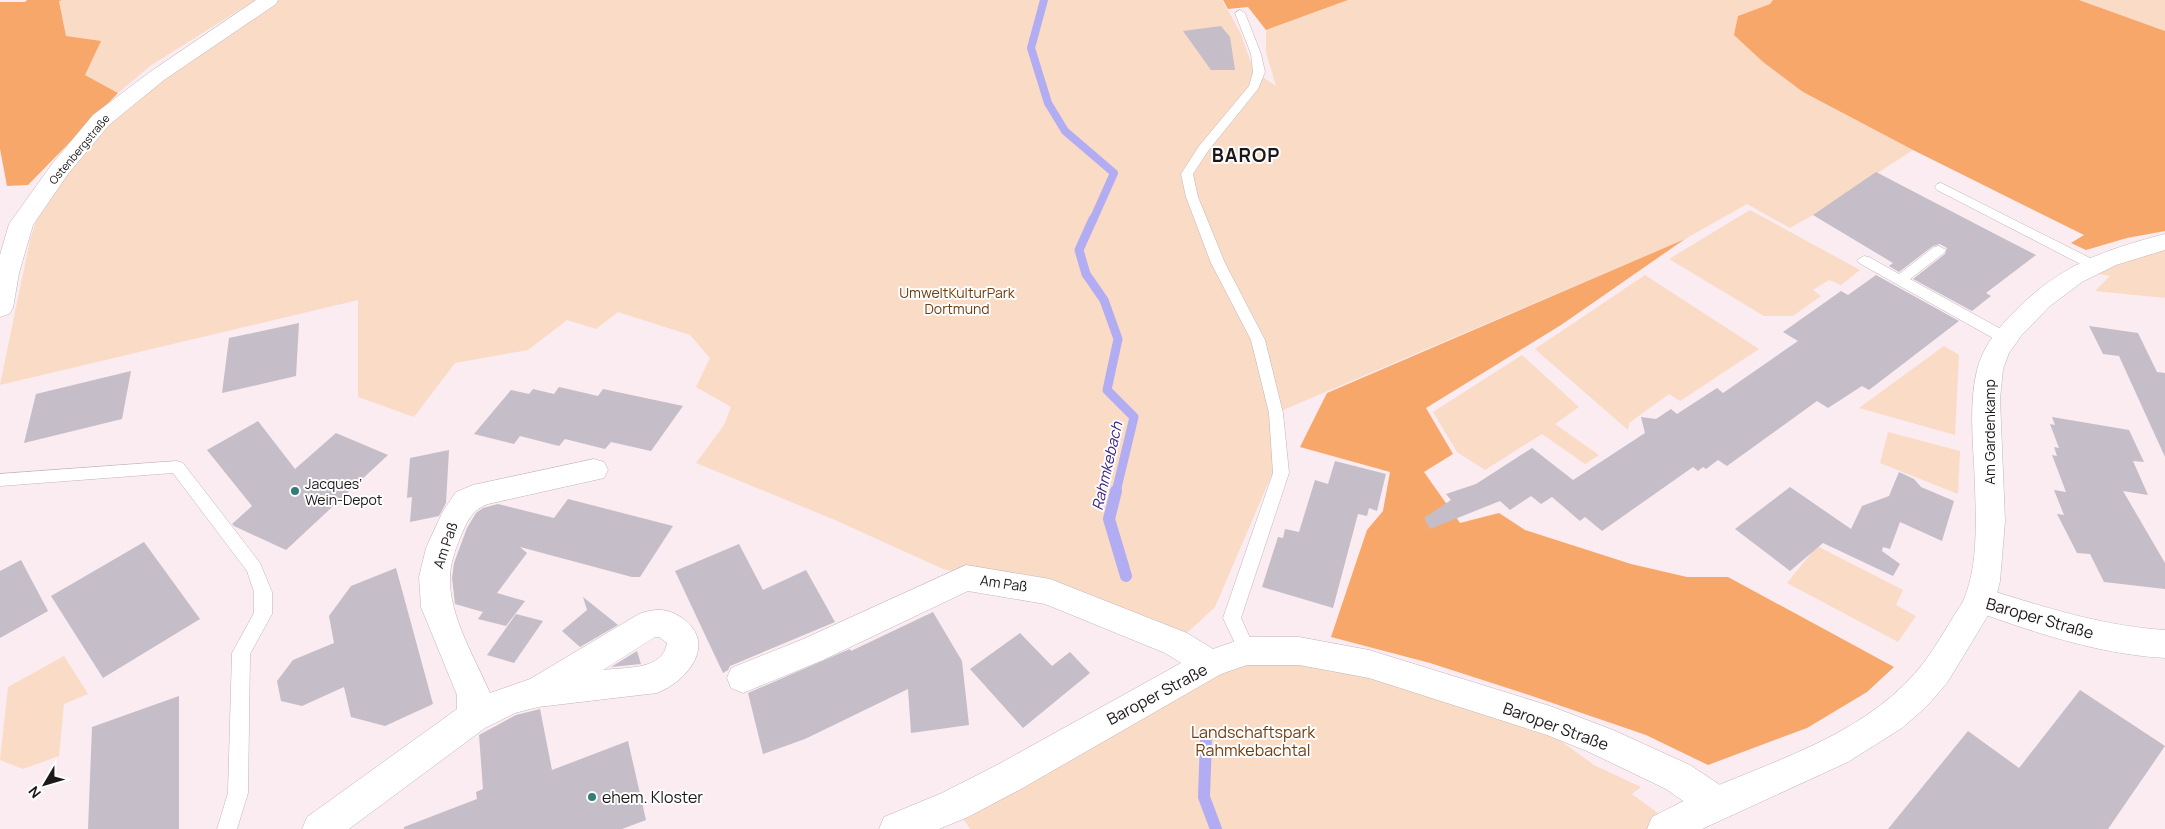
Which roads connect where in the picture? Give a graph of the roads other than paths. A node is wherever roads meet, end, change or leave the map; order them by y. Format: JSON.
{"nodes":[{"id":1,"x":268,"y":0,"type":"edge"},
{"id":2,"x":1240,"y":13,"type":"dead end"},
{"id":3,"x":1941,"y":187,"type":"dead end"},
{"id":4,"x":2165,"y":242,"type":"edge"},
{"id":5,"x":1939,"y":250,"type":"dead end"},
{"id":6,"x":1864,"y":260,"type":"dead end"},
{"id":7,"x":2093,"y":265,"type":"junction"},
{"id":8,"x":1900,"y":280,"type":"junction"},
{"id":9,"x":0,"y":308,"type":"edge"},
{"id":10,"x":2005,"y":338,"type":"junction"},
{"id":11,"x":594,"y":470,"type":"dead end"},
{"id":12,"x":0,"y":480,"type":"edge"},
{"id":13,"x":1980,"y":600,"type":"junction"},
{"id":14,"x":2165,"y":644,"type":"edge"},
{"id":15,"x":1247,"y":652,"type":"junction"},
{"id":16,"x":1210,"y":664,"type":"junction"},
{"id":17,"x":743,"y":678,"type":"dead end"},
{"id":18,"x":538,"y":692,"type":"dead end"},
{"id":19,"x":474,"y":717,"type":"junction"},
{"id":20,"x":1716,"y":803,"type":"junction"},
{"id":21,"x":227,"y":829,"type":"edge"},
{"id":22,"x":320,"y":829,"type":"edge"},
{"id":23,"x":897,"y":829,"type":"edge"},
{"id":24,"x":1665,"y":829,"type":"edge"}],
"edges":[{"from":1,"to":9,"type":"street","name":"Ostenbergstraße"},
{"from":2,"to":15,"type":"lane"},
{"from":3,"to":7,"type":"lane"},
{"from":4,"to":7,"type":"street","name":"Am Gardenkamp"},
{"from":5,"to":8,"type":"lane"},
{"from":6,"to":8,"type":"lane"},
{"from":7,"to":10,"type":"street","name":"Am Gardenkamp"},
{"from":8,"to":10,"type":"lane"},
{"from":10,"to":13,"type":"street","name":"Am Gardenkamp"},
{"from":11,"to":19,"type":"street","name":"Am Paß"},
{"from":12,"to":21,"type":"lane"},
{"from":13,"to":14,"type":"street","name":"Baroper Straße"},
{"from":13,"to":20,"type":"street","name":"Baroper Straße"},
{"from":15,"to":16,"type":"street","name":"Baroper Straße"},
{"from":15,"to":20,"type":"street","name":"Baroper Straße"},
{"from":16,"to":17,"type":"street","name":"Am Paß"},
{"from":16,"to":23,"type":"street","name":"Baroper Straße"},
{"from":18,"to":19,"type":"street"},
{"from":19,"to":22,"type":"street"},
{"from":20,"to":24,"type":"street"}]}
